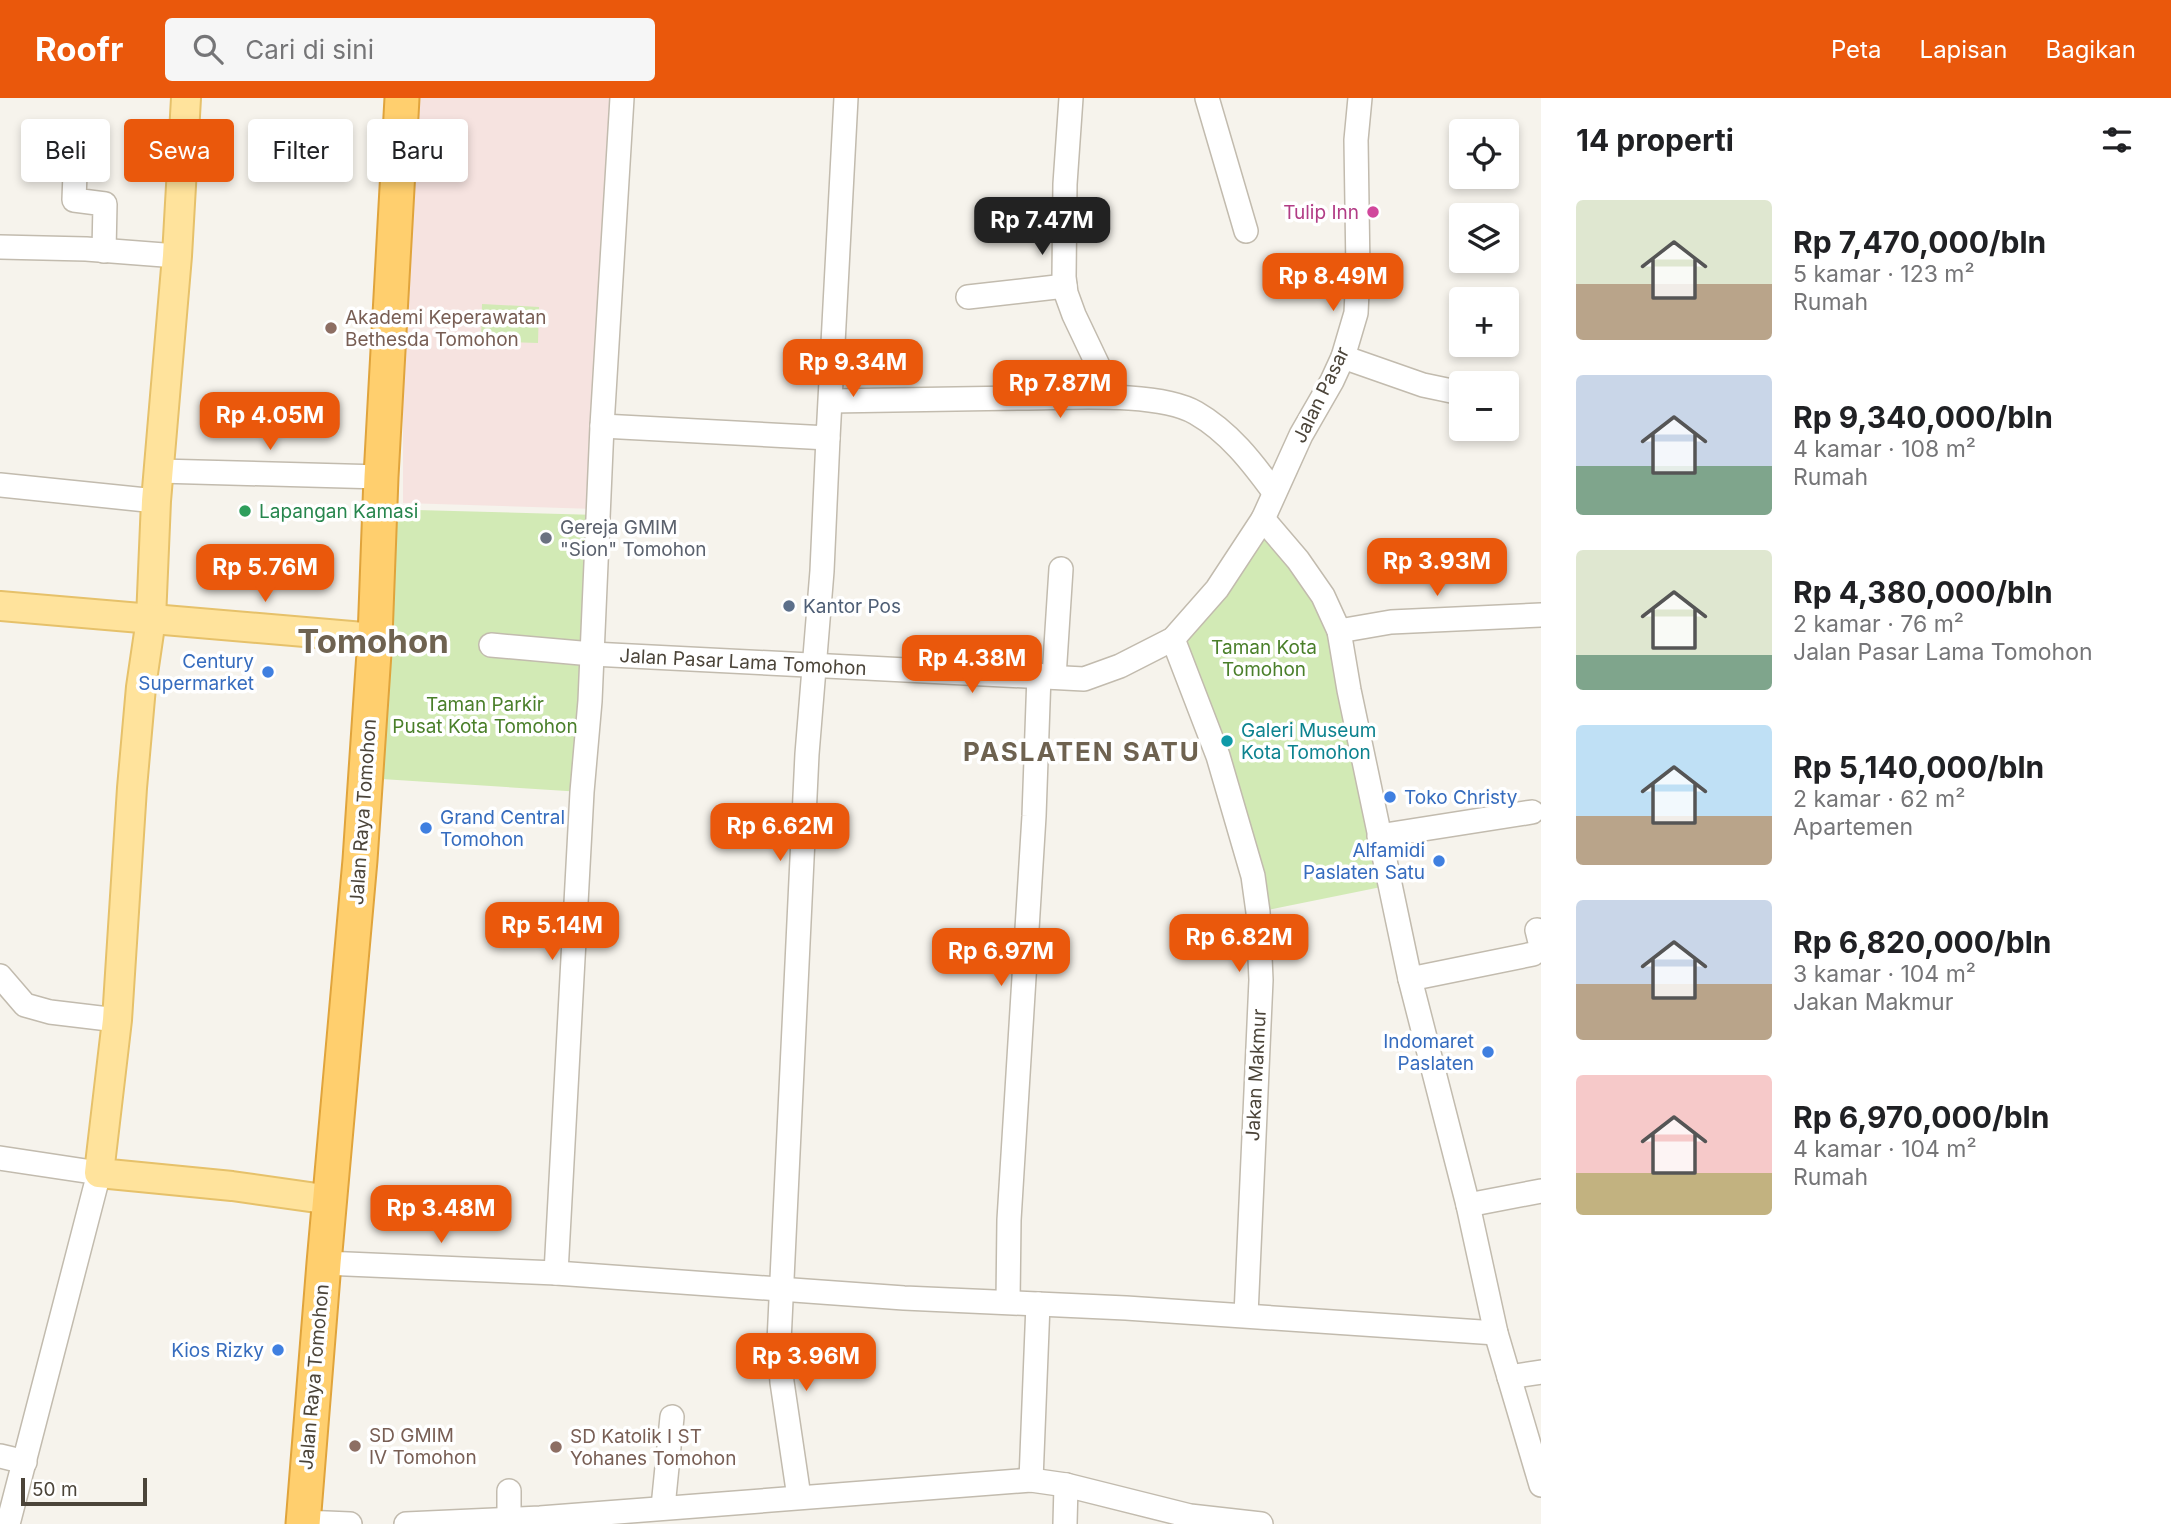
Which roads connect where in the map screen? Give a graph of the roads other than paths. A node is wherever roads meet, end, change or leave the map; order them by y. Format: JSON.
{"nodes":[{"id":1,"x":186,"y":98,"type":"edge"},
{"id":2,"x":402,"y":98,"type":"edge"},
{"id":3,"x":622,"y":98,"type":"edge"},
{"id":4,"x":846,"y":98,"type":"edge"},
{"id":5,"x":1071,"y":98,"type":"edge"},
{"id":6,"x":1207,"y":98,"type":"edge"},
{"id":7,"x":1360,"y":98,"type":"edge"},
{"id":8,"x":75,"y":182,"type":"edge"},
{"id":9,"x":1245,"y":231,"type":"dead end"},
{"id":10,"x":0,"y":247,"type":"edge"},
{"id":11,"x":104,"y":251,"type":"junction"},
{"id":12,"x":177,"y":256,"type":"junction"},
{"id":13,"x":1065,"y":286,"type":"junction"},
{"id":14,"x":968,"y":297,"type":"dead end"},
{"id":15,"x":1343,"y":357,"type":"junction"},
{"id":16,"x":1449,"y":390,"type":"edge"},
{"id":17,"x":1113,"y":397,"type":"junction"},
{"id":18,"x":831,"y":401,"type":"junction"},
{"id":19,"x":602,"y":426,"type":"junction"},
{"id":20,"x":828,"y":438,"type":"junction"},
{"id":21,"x":159,"y":471,"type":"junction"},
{"id":22,"x":380,"y":477,"type":"junction"},
{"id":23,"x":0,"y":485,"type":"edge"},
{"id":24,"x":1274,"y":492,"type":"junction"},
{"id":25,"x":156,"y":501,"type":"junction"},
{"id":26,"x":1263,"y":519,"type":"junction"},
{"id":27,"x":1061,"y":569,"type":"dead end"},
{"id":28,"x":0,"y":606,"type":"edge"},
{"id":29,"x":1541,"y":615,"type":"edge"},
{"id":30,"x":151,"y":619,"type":"junction"},
{"id":31,"x":1339,"y":631,"type":"junction"},
{"id":32,"x":375,"y":638,"type":"junction"},
{"id":33,"x":1173,"y":639,"type":"junction"},
{"id":34,"x":491,"y":645,"type":"dead end"},
{"id":35,"x":592,"y":654,"type":"junction"},
{"id":36,"x":815,"y":666,"type":"junction"},
{"id":37,"x":1046,"y":676,"type":"junction"},
{"id":38,"x":1532,"y":812,"type":"dead end"},
{"id":39,"x":1379,"y":836,"type":"junction"},
{"id":40,"x":1537,"y":943,"type":"edge"},
{"id":41,"x":0,"y":976,"type":"edge"},
{"id":42,"x":1410,"y":979,"type":"junction"},
{"id":43,"x":117,"y":1020,"type":"junction"},
{"id":44,"x":0,"y":1158,"type":"edge"},
{"id":45,"x":99,"y":1173,"type":"junction"},
{"id":46,"x":1541,"y":1191,"type":"edge"},
{"id":47,"x":331,"y":1200,"type":"junction"},
{"id":48,"x":1468,"y":1205,"type":"junction"},
{"id":49,"x":324,"y":1263,"type":"junction"},
{"id":50,"x":556,"y":1273,"type":"junction"},
{"id":51,"x":782,"y":1290,"type":"junction"},
{"id":52,"x":1008,"y":1302,"type":"junction"},
{"id":53,"x":1038,"y":1304,"type":"junction"},
{"id":54,"x":1246,"y":1315,"type":"junction"},
{"id":55,"x":1496,"y":1334,"type":"junction"},
{"id":56,"x":1541,"y":1372,"type":"edge"},
{"id":57,"x":1509,"y":1377,"type":"junction"},
{"id":58,"x":672,"y":1417,"type":"dead end"},
{"id":59,"x":0,"y":1456,"type":"edge"},
{"id":60,"x":25,"y":1462,"type":"junction"},
{"id":61,"x":1031,"y":1480,"type":"junction"},
{"id":62,"x":1066,"y":1485,"type":"junction"},
{"id":63,"x":1541,"y":1485,"type":"edge"},
{"id":64,"x":509,"y":1491,"type":"dead end"},
{"id":65,"x":799,"y":1497,"type":"junction"},
{"id":66,"x":663,"y":1507,"type":"junction"},
{"id":67,"x":713,"y":1513,"type":"edge"},
{"id":68,"x":509,"y":1519,"type":"junction"},
{"id":69,"x":303,"y":1523,"type":"edge"},
{"id":70,"x":8,"y":1524,"type":"edge"},
{"id":71,"x":350,"y":1524,"type":"edge"},
{"id":72,"x":406,"y":1524,"type":"edge"},
{"id":73,"x":1065,"y":1524,"type":"edge"},
{"id":74,"x":1261,"y":1524,"type":"edge"}],
"edges":[{"from":1,"to":12,"type":"main road"},
{"from":2,"to":22,"type":"highway","name":"Jalan Raya Tomohon"},
{"from":3,"to":19,"type":"street"},
{"from":4,"to":18,"type":"street"},
{"from":5,"to":13,"type":"street"},
{"from":6,"to":9,"type":"street"},
{"from":7,"to":15,"type":"street","name":"Jalan Pasar"},
{"from":8,"to":11,"type":"street"},
{"from":10,"to":11,"type":"street"},
{"from":11,"to":12,"type":"street"},
{"from":12,"to":21,"type":"main road"},
{"from":13,"to":14,"type":"street"},
{"from":13,"to":17,"type":"street"},
{"from":15,"to":16,"type":"street"},
{"from":15,"to":24,"type":"street","name":"Jalan Pasar"},
{"from":17,"to":18,"type":"street"},
{"from":17,"to":24,"type":"street"},
{"from":18,"to":20,"type":"street"},
{"from":19,"to":20,"type":"street"},
{"from":19,"to":35,"type":"street"},
{"from":20,"to":36,"type":"street"},
{"from":21,"to":22,"type":"street"},
{"from":21,"to":25,"type":"main road"},
{"from":22,"to":32,"type":"highway","name":"Jalan Raya Tomohon"},
{"from":23,"to":25,"type":"street"},
{"from":24,"to":26,"type":"street","name":"Jalan Pasar"},
{"from":25,"to":30,"type":"main road"},
{"from":26,"to":31,"type":"street"},
{"from":26,"to":33,"type":"street","name":"Jalan Pasar Lama Tomohon"},
{"from":27,"to":37,"type":"street"},
{"from":28,"to":30,"type":"main road"},
{"from":29,"to":31,"type":"street"},
{"from":30,"to":32,"type":"main road"},
{"from":30,"to":43,"type":"main road"},
{"from":31,"to":39,"type":"street"},
{"from":32,"to":47,"type":"highway","name":"Jalan Raya Tomohon"},
{"from":33,"to":37,"type":"street","name":"Jalan Pasar Lama Tomohon"},
{"from":33,"to":54,"type":"street","name":"Jakan Makmur"},
{"from":34,"to":35,"type":"street","name":"Jalan Pasar Lama Tomohon"},
{"from":35,"to":36,"type":"street","name":"Jalan Pasar Lama Tomohon"},
{"from":35,"to":50,"type":"street"},
{"from":36,"to":37,"type":"street","name":"Jalan Pasar Lama Tomohon"},
{"from":36,"to":51,"type":"street"},
{"from":37,"to":52,"type":"street"},
{"from":38,"to":39,"type":"street"},
{"from":39,"to":42,"type":"street"},
{"from":40,"to":42,"type":"street"},
{"from":41,"to":43,"type":"street"},
{"from":42,"to":48,"type":"street"},
{"from":43,"to":45,"type":"main road"},
{"from":44,"to":45,"type":"street"},
{"from":45,"to":47,"type":"main road"},
{"from":45,"to":60,"type":"street"},
{"from":46,"to":48,"type":"street"},
{"from":47,"to":49,"type":"highway","name":"Jalan Raya Tomohon"},
{"from":48,"to":55,"type":"street"},
{"from":49,"to":50,"type":"street"},
{"from":49,"to":69,"type":"highway","name":"Jalan Raya Tomohon"},
{"from":50,"to":51,"type":"street"},
{"from":51,"to":52,"type":"street"},
{"from":51,"to":65,"type":"street"},
{"from":52,"to":53,"type":"street"},
{"from":53,"to":54,"type":"street"},
{"from":53,"to":61,"type":"street"},
{"from":54,"to":55,"type":"street"},
{"from":55,"to":57,"type":"street"},
{"from":56,"to":57,"type":"street"},
{"from":57,"to":63,"type":"street"},
{"from":58,"to":66,"type":"street"},
{"from":59,"to":60,"type":"street"},
{"from":60,"to":70,"type":"street"},
{"from":61,"to":62,"type":"street"},
{"from":61,"to":65,"type":"street"},
{"from":62,"to":73,"type":"street"},
{"from":62,"to":74,"type":"street"},
{"from":64,"to":68,"type":"street"},
{"from":65,"to":67,"type":"street"},
{"from":66,"to":67,"type":"street"},
{"from":66,"to":68,"type":"street"},
{"from":68,"to":72,"type":"street"},
{"from":69,"to":71,"type":"street"}]}
